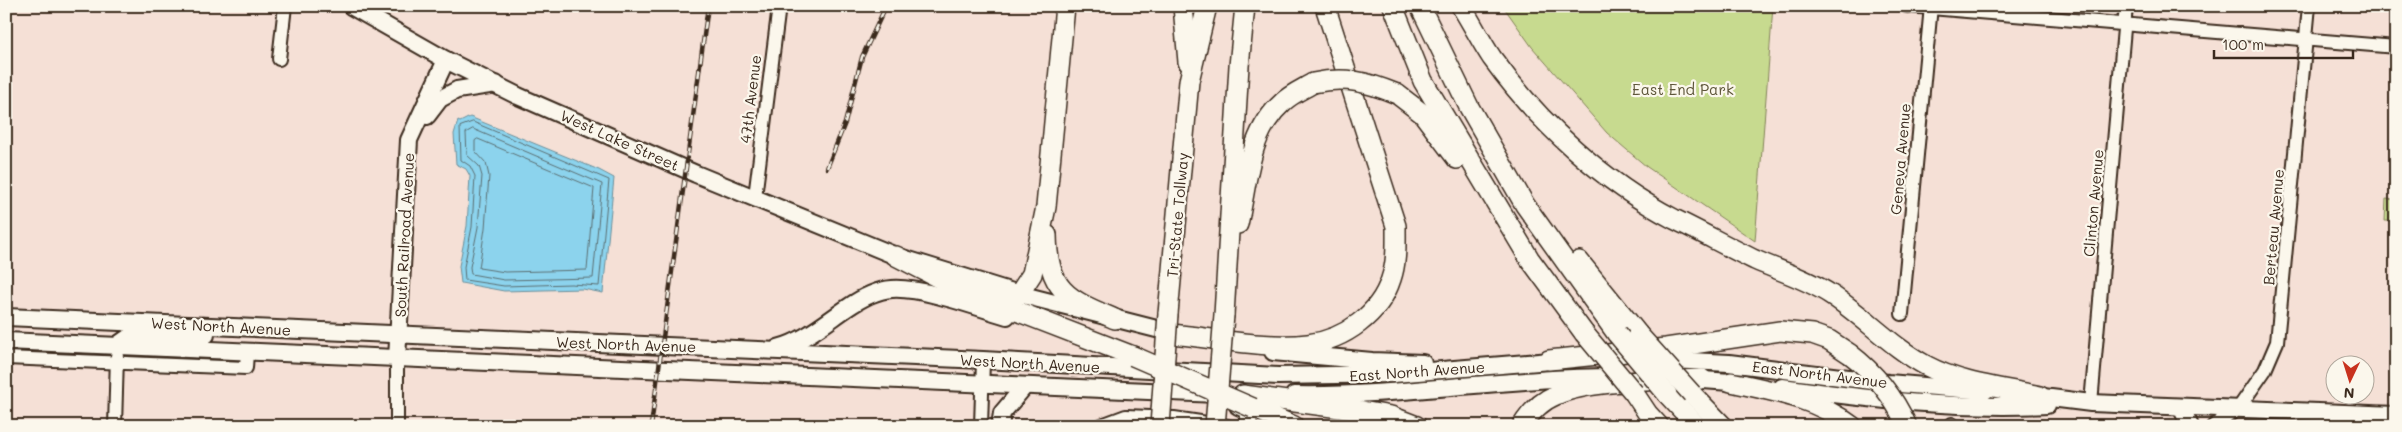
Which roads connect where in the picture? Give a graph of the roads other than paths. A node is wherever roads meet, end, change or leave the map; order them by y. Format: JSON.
{"nodes":[{"id":1,"x":285,"y":6,"type":"edge"},
{"id":2,"x":351,"y":6,"type":"edge"},
{"id":3,"x":779,"y":6,"type":"edge"},
{"id":4,"x":1065,"y":6,"type":"edge"},
{"id":5,"x":1183,"y":6,"type":"edge"},
{"id":6,"x":1207,"y":6,"type":"edge"},
{"id":7,"x":1245,"y":6,"type":"edge"},
{"id":8,"x":1324,"y":6,"type":"edge"},
{"id":9,"x":1393,"y":6,"type":"edge"},
{"id":10,"x":1420,"y":6,"type":"edge"},
{"id":11,"x":1461,"y":6,"type":"edge"},
{"id":12,"x":1907,"y":6,"type":"edge"},
{"id":13,"x":2126,"y":6,"type":"edge"},
{"id":14,"x":2309,"y":6,"type":"edge"},
{"id":15,"x":1931,"y":7,"type":"edge"},
{"id":16,"x":2125,"y":25,"type":"junction"},
{"id":17,"x":2306,"y":39,"type":"junction"},
{"id":18,"x":2396,"y":47,"type":"edge"},
{"id":19,"x":279,"y":59,"type":"dead end"},
{"id":20,"x":446,"y":60,"type":"junction"},
{"id":21,"x":1189,"y":81,"type":"junction"},
{"id":22,"x":496,"y":84,"type":"junction"},
{"id":23,"x":1469,"y":107,"type":"junction"},
{"id":24,"x":409,"y":140,"type":"junction"},
{"id":25,"x":755,"y":197,"type":"junction"},
{"id":26,"x":1046,"y":207,"type":"junction"},
{"id":27,"x":896,"y":256,"type":"junction"},
{"id":28,"x":1529,"y":258,"type":"junction"},
{"id":29,"x":1226,"y":276,"type":"junction"},
{"id":30,"x":1018,"y":294,"type":"junction"},
{"id":31,"x":981,"y":298,"type":"junction"},
{"id":32,"x":1902,"y":314,"type":"dead end"},
{"id":33,"x":6,"y":316,"type":"edge"},
{"id":34,"x":1115,"y":319,"type":"junction"},
{"id":35,"x":278,"y":329,"type":"junction"},
{"id":36,"x":1172,"y":334,"type":"junction"},
{"id":37,"x":399,"y":335,"type":"junction"},
{"id":38,"x":6,"y":341,"type":"edge"},
{"id":39,"x":767,"y":350,"type":"junction"},
{"id":40,"x":117,"y":354,"type":"junction"},
{"id":41,"x":6,"y":358,"type":"edge"},
{"id":42,"x":397,"y":359,"type":"junction"},
{"id":43,"x":1133,"y":359,"type":"junction"},
{"id":44,"x":983,"y":360,"type":"junction"},
{"id":45,"x":1549,"y":360,"type":"junction"},
{"id":46,"x":1517,"y":362,"type":"junction"},
{"id":47,"x":1245,"y":375,"type":"joint"},
{"id":48,"x":1731,"y":382,"type":"junction"},
{"id":49,"x":982,"y":385,"type":"junction"},
{"id":50,"x":1024,"y":387,"type":"junction"},
{"id":51,"x":1697,"y":387,"type":"junction"},
{"id":52,"x":2040,"y":396,"type":"junction"},
{"id":53,"x":1244,"y":403,"type":"junction"},
{"id":54,"x":2092,"y":403,"type":"junction"},
{"id":55,"x":2180,"y":407,"type":"junction"},
{"id":56,"x":2238,"y":409,"type":"junction"},
{"id":57,"x":2396,"y":414,"type":"edge"},
{"id":58,"x":1653,"y":422,"type":"edge"},
{"id":59,"x":114,"y":426,"type":"edge"},
{"id":60,"x":397,"y":426,"type":"edge"},
{"id":61,"x":981,"y":426,"type":"edge"},
{"id":62,"x":1000,"y":426,"type":"edge"},
{"id":63,"x":1099,"y":426,"type":"edge"},
{"id":64,"x":1160,"y":426,"type":"edge"},
{"id":65,"x":1216,"y":426,"type":"edge"},
{"id":66,"x":1227,"y":426,"type":"edge"},
{"id":67,"x":1248,"y":426,"type":"edge"},
{"id":68,"x":1294,"y":426,"type":"edge"},
{"id":69,"x":1417,"y":426,"type":"edge"},
{"id":70,"x":1522,"y":426,"type":"edge"},
{"id":71,"x":1697,"y":426,"type":"edge"},
{"id":72,"x":1722,"y":426,"type":"edge"},
{"id":73,"x":1852,"y":426,"type":"edge"},
{"id":74,"x":1907,"y":426,"type":"edge"},
{"id":75,"x":2190,"y":426,"type":"edge"},
{"id":76,"x":2213,"y":426,"type":"edge"}],
"edges":[{"from":1,"to":19,"type":"street"},
{"from":2,"to":20,"type":"main road","name":"West Lake Street"},
{"from":3,"to":25,"type":"street","name":"47th Avenue"},
{"from":4,"to":26,"type":"highway"},
{"from":5,"to":21,"type":"highway"},
{"from":6,"to":21,"type":"highway","name":"Tri-State Tollway"},
{"from":7,"to":29,"type":"highway"},
{"from":8,"to":36,"type":"highway"},
{"from":9,"to":28,"type":"highway"},
{"from":10,"to":23,"type":"highway"},
{"from":11,"to":52,"type":"highway"},
{"from":12,"to":15,"type":"street"},
{"from":13,"to":16,"type":"street","name":"Clinton Avenue"},
{"from":14,"to":17,"type":"street","name":"Berteau Avenue"},
{"from":15,"to":16,"type":"street"},
{"from":15,"to":32,"type":"street","name":"Geneva Avenue"},
{"from":16,"to":17,"type":"street"},
{"from":16,"to":54,"type":"street","name":"Clinton Avenue"},
{"from":17,"to":18,"type":"street"},
{"from":17,"to":56,"type":"street","name":"Berteau Avenue"},
{"from":20,"to":22,"type":"main road","name":"West Lake Street"},
{"from":20,"to":24,"type":"main road","name":"South Railroad Avenue"},
{"from":21,"to":64,"type":"highway","name":"Tri-State Tollway","bridge":true},
{"from":22,"to":24,"type":"main road"},
{"from":22,"to":25,"type":"main road","name":"West Lake Street"},
{"from":23,"to":51,"type":"highway","bridge":true},
{"from":23,"to":71,"type":"highway","bridge":true},
{"from":24,"to":37,"type":"main road","name":"South Railroad Avenue"},
{"from":25,"to":27,"type":"main road","name":"West Lake Street"},
{"from":26,"to":30,"type":"highway"},
{"from":26,"to":34,"type":"highway"},
{"from":27,"to":30,"type":"main road","name":"West Lake Street"},
{"from":27,"to":31,"type":"highway"},
{"from":28,"to":29,"type":"highway","bridge":true},
{"from":28,"to":58,"type":"highway","bridge":true},
{"from":29,"to":65,"type":"highway","bridge":true},
{"from":30,"to":31,"type":"highway"},
{"from":30,"to":34,"type":"main road","name":"West Lake Street"},
{"from":31,"to":43,"type":"highway"},
{"from":33,"to":35,"type":"main road","name":"West North Avenue"},
{"from":34,"to":36,"type":"main road","name":"West Lake Street"},
{"from":35,"to":37,"type":"main road","name":"West North Avenue"},
{"from":35,"to":40,"type":"main road"},
{"from":36,"to":46,"type":"main road","name":"West Lake Street"},
{"from":37,"to":39,"type":"main road","name":"West North Avenue"},
{"from":37,"to":42,"type":"main road","name":"South Railroad Avenue"},
{"from":38,"to":40,"type":"main road","name":"West North Avenue"},
{"from":39,"to":43,"type":"main road"},
{"from":39,"to":44,"type":"main road","name":"West North Avenue"},
{"from":40,"to":41,"type":"street","name":"West North Avenue"},
{"from":40,"to":42,"type":"main road","name":"West North Avenue"},
{"from":40,"to":59,"type":"street"},
{"from":42,"to":49,"type":"main road","name":"West North Avenue"},
{"from":42,"to":60,"type":"street"},
{"from":43,"to":53,"type":"highway","bridge":true},
{"from":44,"to":47,"type":"main road","name":"West North Avenue"},
{"from":44,"to":49,"type":"street"},
{"from":45,"to":46,"type":"main road","name":"East North Avenue"},
{"from":45,"to":52,"type":"main road","name":"East North Avenue"},
{"from":45,"to":74,"type":"highway","bridge":true},
{"from":46,"to":47,"type":"main road","name":"East North Avenue"},
{"from":48,"to":51,"type":"main road","name":"East North Avenue"},
{"from":48,"to":54,"type":"main road","name":"East North Avenue"},
{"from":48,"to":73,"type":"highway"},
{"from":49,"to":50,"type":"main road","name":"West North Avenue"},
{"from":49,"to":61,"type":"street"},
{"from":50,"to":53,"type":"main road","name":"West North Avenue"},
{"from":50,"to":62,"type":"main road"},
{"from":51,"to":53,"type":"main road","name":"East North Avenue"},
{"from":51,"to":70,"type":"highway"},
{"from":51,"to":72,"type":"highway"},
{"from":52,"to":54,"type":"main road","name":"East North Avenue"},
{"from":53,"to":67,"type":"main road"},
{"from":53,"to":68,"type":"highway"},
{"from":53,"to":69,"type":"highway"},
{"from":54,"to":55,"type":"main road","name":"East North Avenue"},
{"from":55,"to":56,"type":"main road","name":"East North Avenue"},
{"from":55,"to":75,"type":"main road"},
{"from":56,"to":57,"type":"main road","name":"East North Avenue"},
{"from":56,"to":76,"type":"street","name":"Berteau Avenue"},
{"from":63,"to":66,"type":"street"}]}
